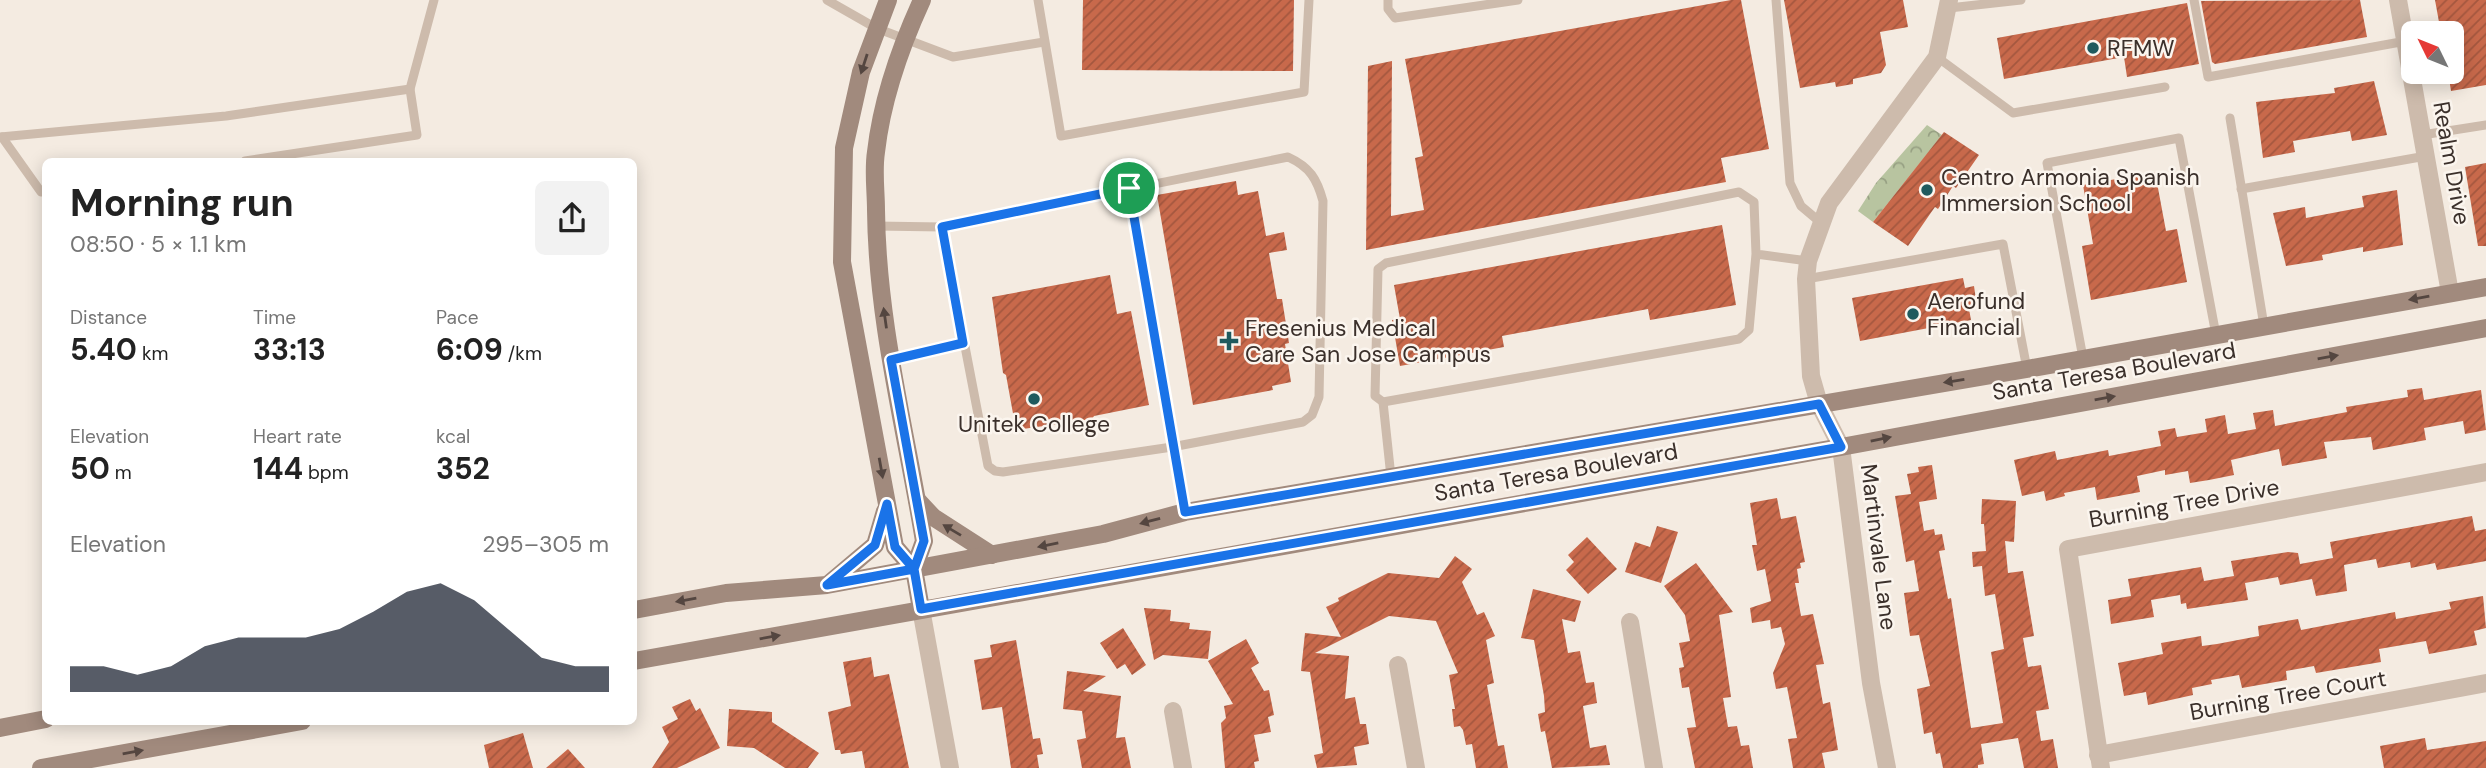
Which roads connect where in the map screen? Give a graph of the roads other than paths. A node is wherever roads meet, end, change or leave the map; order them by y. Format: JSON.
{"nodes":[{"id":1,"x":433,"y":0,"type":"edge"},
{"id":2,"x":827,"y":0,"type":"edge"},
{"id":3,"x":888,"y":0,"type":"edge"},
{"id":4,"x":922,"y":0,"type":"edge"},
{"id":5,"x":1038,"y":0,"type":"edge"},
{"id":6,"x":1309,"y":0,"type":"edge"},
{"id":7,"x":1388,"y":0,"type":"edge"},
{"id":8,"x":1518,"y":0,"type":"edge"},
{"id":9,"x":1776,"y":0,"type":"edge"},
{"id":10,"x":2021,"y":0,"type":"edge"},
{"id":11,"x":2194,"y":0,"type":"edge"},
{"id":12,"x":2399,"y":0,"type":"edge"},
{"id":13,"x":1949,"y":4,"type":"edge"},
{"id":14,"x":2403,"y":21,"type":"edge"},
{"id":15,"x":876,"y":28,"type":"junction"},
{"id":16,"x":905,"y":39,"type":"junction"},
{"id":17,"x":1044,"y":42,"type":"junction"},
{"id":18,"x":2401,"y":42,"type":"edge"},
{"id":19,"x":1937,"y":57,"type":"junction"},
{"id":20,"x":2413,"y":84,"type":"edge"},
{"id":21,"x":2165,"y":87,"type":"dead end"},
{"id":22,"x":410,"y":89,"type":"junction"},
{"id":23,"x":2230,"y":118,"type":"dead end"},
{"id":24,"x":2486,"y":124,"type":"edge"},
{"id":25,"x":2422,"y":135,"type":"junction"},
{"id":26,"x":1,"y":137,"type":"edge"},
{"id":27,"x":2426,"y":156,"type":"junction"},
{"id":28,"x":265,"y":158,"type":"edge"},
{"id":29,"x":1129,"y":188,"type":"junction"},
{"id":30,"x":2241,"y":189,"type":"junction"},
{"id":31,"x":42,"y":192,"type":"edge"},
{"id":32,"x":1820,"y":222,"type":"junction"},
{"id":33,"x":876,"y":226,"type":"junction"},
{"id":34,"x":942,"y":227,"type":"junction"},
{"id":35,"x":1756,"y":254,"type":"junction"},
{"id":36,"x":1807,"y":270,"type":"junction"},
{"id":37,"x":2486,"y":286,"type":"edge"},
{"id":38,"x":2450,"y":293,"type":"junction"},
{"id":39,"x":2264,"y":326,"type":"junction"},
{"id":40,"x":2486,"y":328,"type":"edge"},
{"id":41,"x":2216,"y":335,"type":"junction"},
{"id":42,"x":963,"y":343,"type":"junction"},
{"id":43,"x":2083,"y":358,"type":"junction"},
{"id":44,"x":891,"y":360,"type":"junction"},
{"id":45,"x":2027,"y":369,"type":"junction"},
{"id":46,"x":1383,"y":402,"type":"junction"},
{"id":47,"x":1819,"y":404,"type":"junction"},
{"id":48,"x":1172,"y":447,"type":"junction"},
{"id":49,"x":1841,"y":447,"type":"junction"},
{"id":50,"x":2486,"y":472,"type":"edge"},
{"id":51,"x":1391,"y":477,"type":"junction"},
{"id":52,"x":917,"y":500,"type":"junction"},
{"id":53,"x":887,"y":504,"type":"junction"},
{"id":54,"x":1185,"y":512,"type":"junction"},
{"id":55,"x":992,"y":555,"type":"junction"},
{"id":56,"x":914,"y":569,"type":"junction"},
{"id":57,"x":827,"y":585,"type":"junction"},
{"id":58,"x":637,"y":609,"type":"edge"},
{"id":59,"x":921,"y":609,"type":"junction"},
{"id":60,"x":1630,"y":622,"type":"dead end"},
{"id":61,"x":637,"y":660,"type":"edge"},
{"id":62,"x":1398,"y":665,"type":"dead end"},
{"id":63,"x":2486,"y":684,"type":"edge"},
{"id":64,"x":1172,"y":711,"type":"dead end"},
{"id":65,"x":42,"y":720,"type":"edge"},
{"id":66,"x":280,"y":725,"type":"edge"},
{"id":67,"x":0,"y":728,"type":"edge"},
{"id":68,"x":2100,"y":762,"type":"edge"},
{"id":69,"x":41,"y":768,"type":"edge"},
{"id":70,"x":950,"y":768,"type":"edge"},
{"id":71,"x":1183,"y":768,"type":"edge"},
{"id":72,"x":1416,"y":768,"type":"edge"},
{"id":73,"x":1654,"y":768,"type":"edge"},
{"id":74,"x":1886,"y":768,"type":"edge"}],
"edges":[{"from":1,"to":22,"type":"lane"},
{"from":2,"to":15,"type":"lane"},
{"from":3,"to":15,"type":"main road"},
{"from":4,"to":16,"type":"main road"},
{"from":5,"to":17,"type":"lane"},
{"from":6,"to":17,"type":"lane"},
{"from":7,"to":8,"type":"lane"},
{"from":9,"to":32,"type":"lane"},
{"from":10,"to":13,"type":"lane"},
{"from":11,"to":18,"type":"lane"},
{"from":12,"to":14,"type":"street","name":"Realm Drive"},
{"from":13,"to":19,"type":"street","name":"Martinvale Lane"},
{"from":15,"to":16,"type":"lane"},
{"from":15,"to":53,"type":"main road","one_way":true},
{"from":16,"to":17,"type":"lane"},
{"from":16,"to":33,"type":"main road"},
{"from":19,"to":21,"type":"lane"},
{"from":19,"to":32,"type":"street","name":"Martinvale Lane"},
{"from":20,"to":25,"type":"street","name":"Realm Drive"},
{"from":22,"to":26,"type":"lane"},
{"from":22,"to":28,"type":"lane"},
{"from":23,"to":30,"type":"lane"},
{"from":24,"to":25,"type":"lane"},
{"from":25,"to":27,"type":"street","name":"Realm Drive"},
{"from":26,"to":31,"type":"lane"},
{"from":27,"to":30,"type":"lane"},
{"from":27,"to":38,"type":"street","name":"Realm Drive"},
{"from":29,"to":34,"type":"lane"},
{"from":29,"to":48,"type":"lane"},
{"from":29,"to":48,"type":"lane"},
{"from":30,"to":39,"type":"lane"},
{"from":32,"to":36,"type":"street","name":"Martinvale Lane"},
{"from":33,"to":34,"type":"lane"},
{"from":44,"to":33,"type":"main road","one_way":true},
{"from":34,"to":42,"type":"lane"},
{"from":35,"to":36,"type":"lane"},
{"from":35,"to":46,"type":"lane"},
{"from":35,"to":46,"type":"lane"},
{"from":36,"to":45,"type":"lane"},
{"from":36,"to":47,"type":"street","name":"Martinvale Lane"},
{"from":37,"to":38,"type":"main road","name":"Santa Teresa Boulevard"},
{"from":38,"to":39,"type":"main road","name":"Santa Teresa Boulevard","one_way":true},
{"from":39,"to":41,"type":"main road","name":"Santa Teresa Boulevard"},
{"from":49,"to":40,"type":"main road","name":"Santa Teresa Boulevard","one_way":true},
{"from":41,"to":43,"type":"main road","name":"Santa Teresa Boulevard"},
{"from":41,"to":43,"type":"lane"},
{"from":42,"to":44,"type":"lane"},
{"from":42,"to":48,"type":"lane"},
{"from":43,"to":45,"type":"main road","name":"Santa Teresa Boulevard"},
{"from":44,"to":52,"type":"main road"},
{"from":45,"to":47,"type":"main road","name":"Santa Teresa Boulevard","one_way":true},
{"from":46,"to":51,"type":"lane"},
{"from":47,"to":49,"type":"street","name":"Martinvale Lane"},
{"from":47,"to":51,"type":"main road","name":"Santa Teresa Boulevard"},
{"from":48,"to":54,"type":"lane"},
{"from":49,"to":59,"type":"main road","name":"Santa Teresa Boulevard"},
{"from":49,"to":74,"type":"street","name":"Martinvale Lane"},
{"from":50,"to":68,"type":"street","name":"Burning Tree Drive"},
{"from":51,"to":54,"type":"main road","name":"Santa Teresa Boulevard"},
{"from":55,"to":52,"type":"main road","one_way":true},
{"from":52,"to":56,"type":"main road"},
{"from":53,"to":56,"type":"main road"},
{"from":53,"to":57,"type":"main road"},
{"from":54,"to":55,"type":"main road","name":"Santa Teresa Boulevard","one_way":true},
{"from":55,"to":56,"type":"main road","name":"Santa Teresa Boulevard"},
{"from":56,"to":57,"type":"main road","name":"Santa Teresa Boulevard"},
{"from":56,"to":59,"type":"main road"},
{"from":57,"to":58,"type":"main road","name":"Santa Teresa Boulevard","one_way":true},
{"from":61,"to":59,"type":"main road","name":"Santa Teresa Boulevard","one_way":true},
{"from":59,"to":70,"type":"street"},
{"from":60,"to":73,"type":"street"},
{"from":62,"to":72,"type":"street"},
{"from":63,"to":68,"type":"street","name":"Burning Tree Court"},
{"from":64,"to":71,"type":"street"},
{"from":65,"to":67,"type":"main road"},
{"from":69,"to":66,"type":"main road","one_way":true}]}
